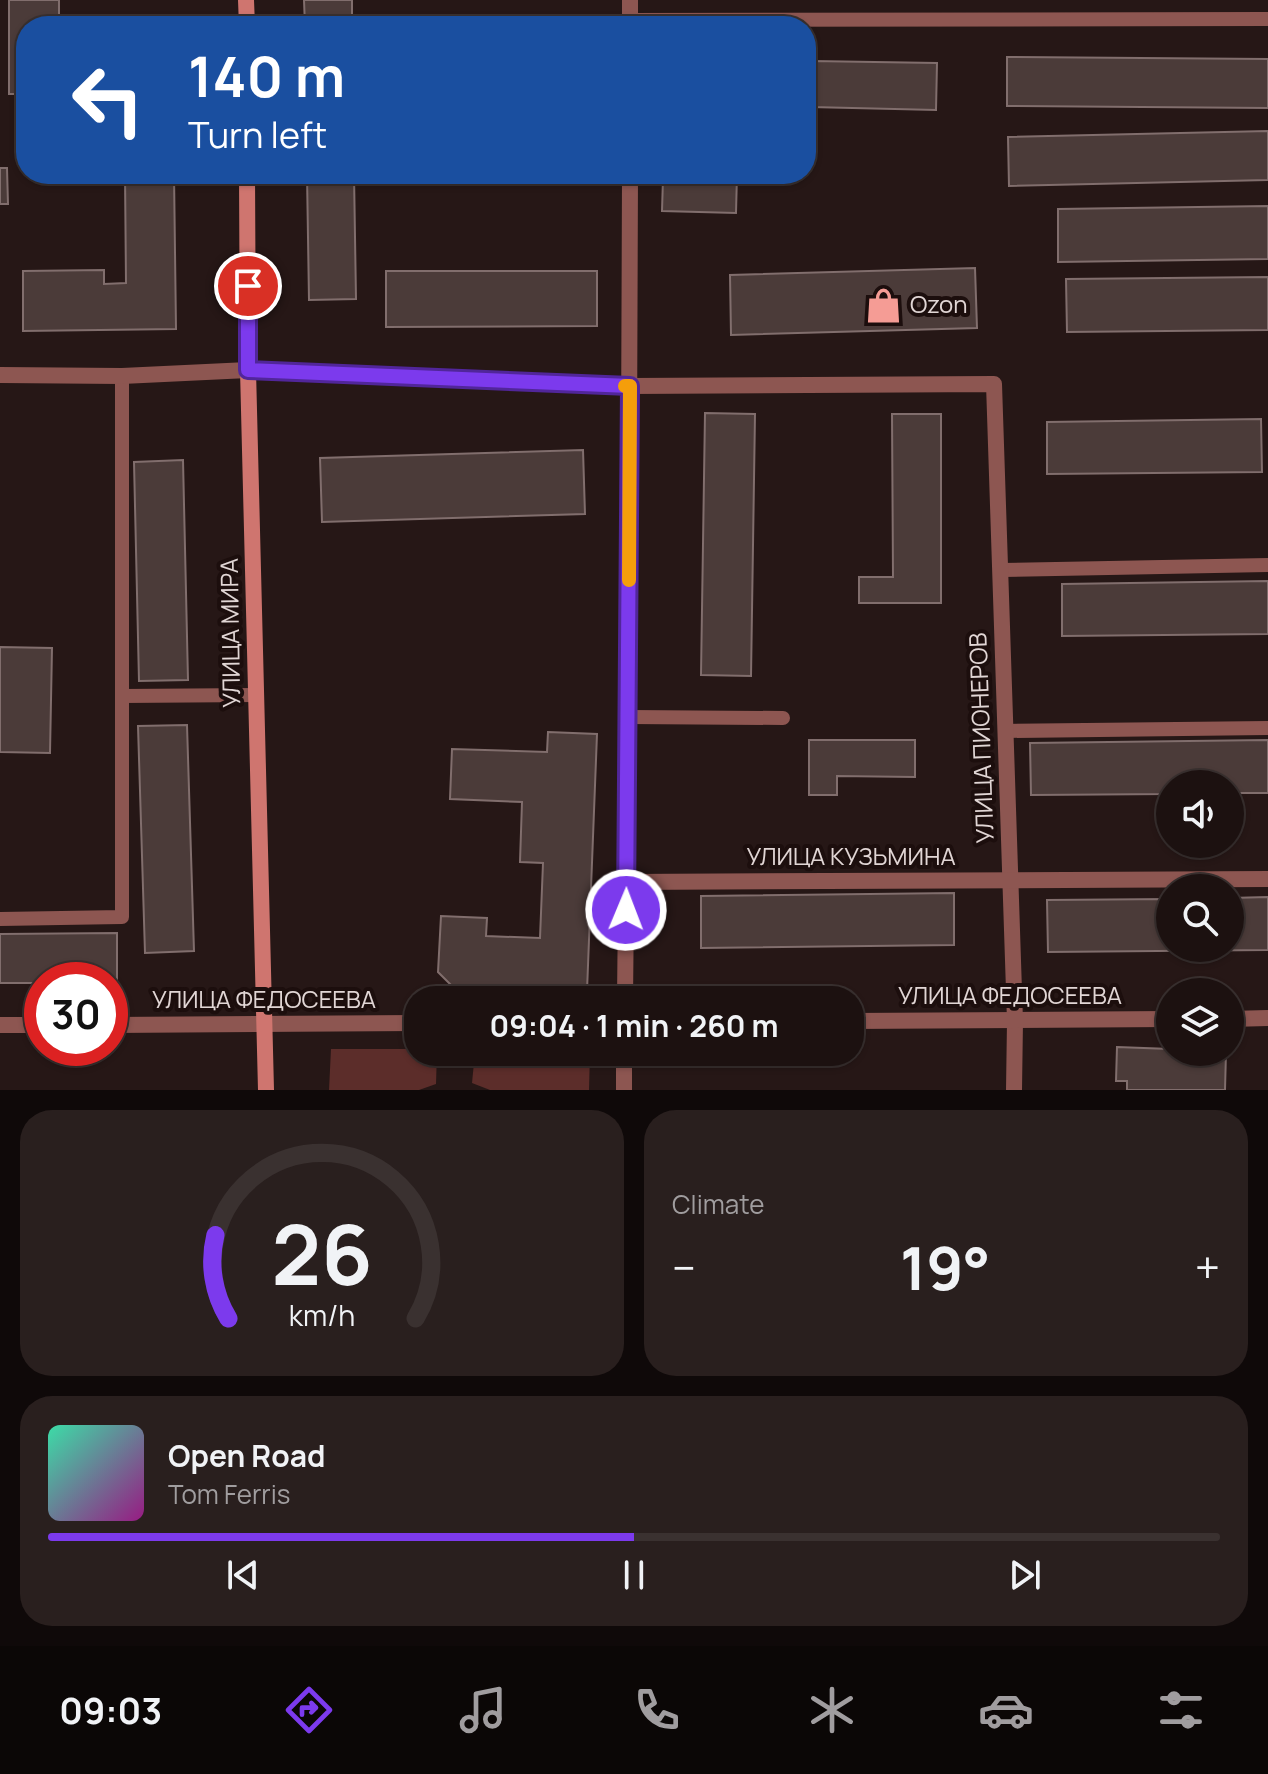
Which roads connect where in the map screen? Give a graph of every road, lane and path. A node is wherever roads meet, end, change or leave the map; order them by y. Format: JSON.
{"nodes":[{"id":1,"x":1268,"y":19,"type":"edge"},
{"id":2,"x":816,"y":22,"type":"edge"},
{"id":3,"x":247,"y":184,"type":"edge"},
{"id":4,"x":630,"y":184,"type":"edge"},
{"id":5,"x":248,"y":370,"type":"junction"},
{"id":6,"x":0,"y":375,"type":"edge"},
{"id":7,"x":122,"y":376,"type":"junction"},
{"id":8,"x":630,"y":386,"type":"junction"},
{"id":9,"x":1268,"y":565,"type":"edge"},
{"id":10,"x":1001,"y":570,"type":"junction"},
{"id":11,"x":256,"y":695,"type":"junction"},
{"id":12,"x":122,"y":696,"type":"junction"},
{"id":13,"x":628,"y":717,"type":"junction"},
{"id":14,"x":783,"y":718,"type":"dead end"},
{"id":15,"x":1268,"y":728,"type":"edge"},
{"id":16,"x":1005,"y":731,"type":"junction"},
{"id":17,"x":1268,"y":879,"type":"edge"},
{"id":18,"x":1010,"y":881,"type":"junction"},
{"id":19,"x":627,"y":882,"type":"junction"},
{"id":20,"x":0,"y":919,"type":"edge"},
{"id":21,"x":625,"y":986,"type":"edge"},
{"id":22,"x":1268,"y":1018,"type":"edge"},
{"id":23,"x":1156,"y":1019,"type":"edge"},
{"id":24,"x":1244,"y":1019,"type":"edge"},
{"id":25,"x":864,"y":1021,"type":"edge"},
{"id":26,"x":1015,"y":1021,"type":"junction"},
{"id":27,"x":404,"y":1023,"type":"edge"},
{"id":28,"x":265,"y":1024,"type":"junction"},
{"id":29,"x":0,"y":1025,"type":"edge"},
{"id":30,"x":24,"y":1025,"type":"edge"},
{"id":31,"x":128,"y":1025,"type":"edge"},
{"id":32,"x":624,"y":1066,"type":"edge"},
{"id":33,"x":266,"y":1090,"type":"edge"},
{"id":34,"x":624,"y":1090,"type":"edge"},
{"id":35,"x":1014,"y":1090,"type":"edge"}],
"edges":[{"from":1,"to":2,"type":"lane"},
{"from":3,"to":5,"type":"street","name":"УЛИЦА МИРА"},
{"from":4,"to":8,"type":"street"},
{"from":5,"to":7,"type":"street"},
{"from":5,"to":8,"type":"street"},
{"from":5,"to":11,"type":"street","name":"УЛИЦА МИРА"},
{"from":6,"to":7,"type":"street"},
{"from":7,"to":12,"type":"lane"},
{"from":8,"to":10,"type":"street","name":"УЛИЦА ПИОНЕРОВ"},
{"from":8,"to":13,"type":"street"},
{"from":9,"to":10,"type":"lane"},
{"from":10,"to":16,"type":"street","name":"УЛИЦА ПИОНЕРОВ"},
{"from":11,"to":12,"type":"lane"},
{"from":11,"to":28,"type":"street","name":"УЛИЦА МИРА"},
{"from":12,"to":20,"type":"lane"},
{"from":13,"to":14,"type":"lane"},
{"from":13,"to":19,"type":"street"},
{"from":15,"to":16,"type":"lane"},
{"from":16,"to":18,"type":"street","name":"УЛИЦА ПИОНЕРОВ"},
{"from":17,"to":18,"type":"street","name":"УЛИЦА КУЗЬМИНА"},
{"from":18,"to":19,"type":"street","name":"УЛИЦА КУЗЬМИНА"},
{"from":18,"to":26,"type":"street","name":"УЛИЦА ПИОНЕРОВ"},
{"from":19,"to":21,"type":"street"},
{"from":22,"to":24,"type":"street"},
{"from":23,"to":26,"type":"street","name":"УЛИЦА ФЕДОСЕЕВА"},
{"from":25,"to":26,"type":"street","name":"УЛИЦА ФЕДОСЕЕВА"},
{"from":26,"to":35,"type":"street","name":"УЛИЦА ПИОНЕРОВ"},
{"from":27,"to":28,"type":"street","name":"УЛИЦА ФЕДОСЕЕВА"},
{"from":28,"to":31,"type":"street","name":"УЛИЦА ФЕДОСЕЕВА"},
{"from":28,"to":33,"type":"street","name":"УЛИЦА МИРА"},
{"from":29,"to":30,"type":"street"},
{"from":32,"to":34,"type":"street"}]}
